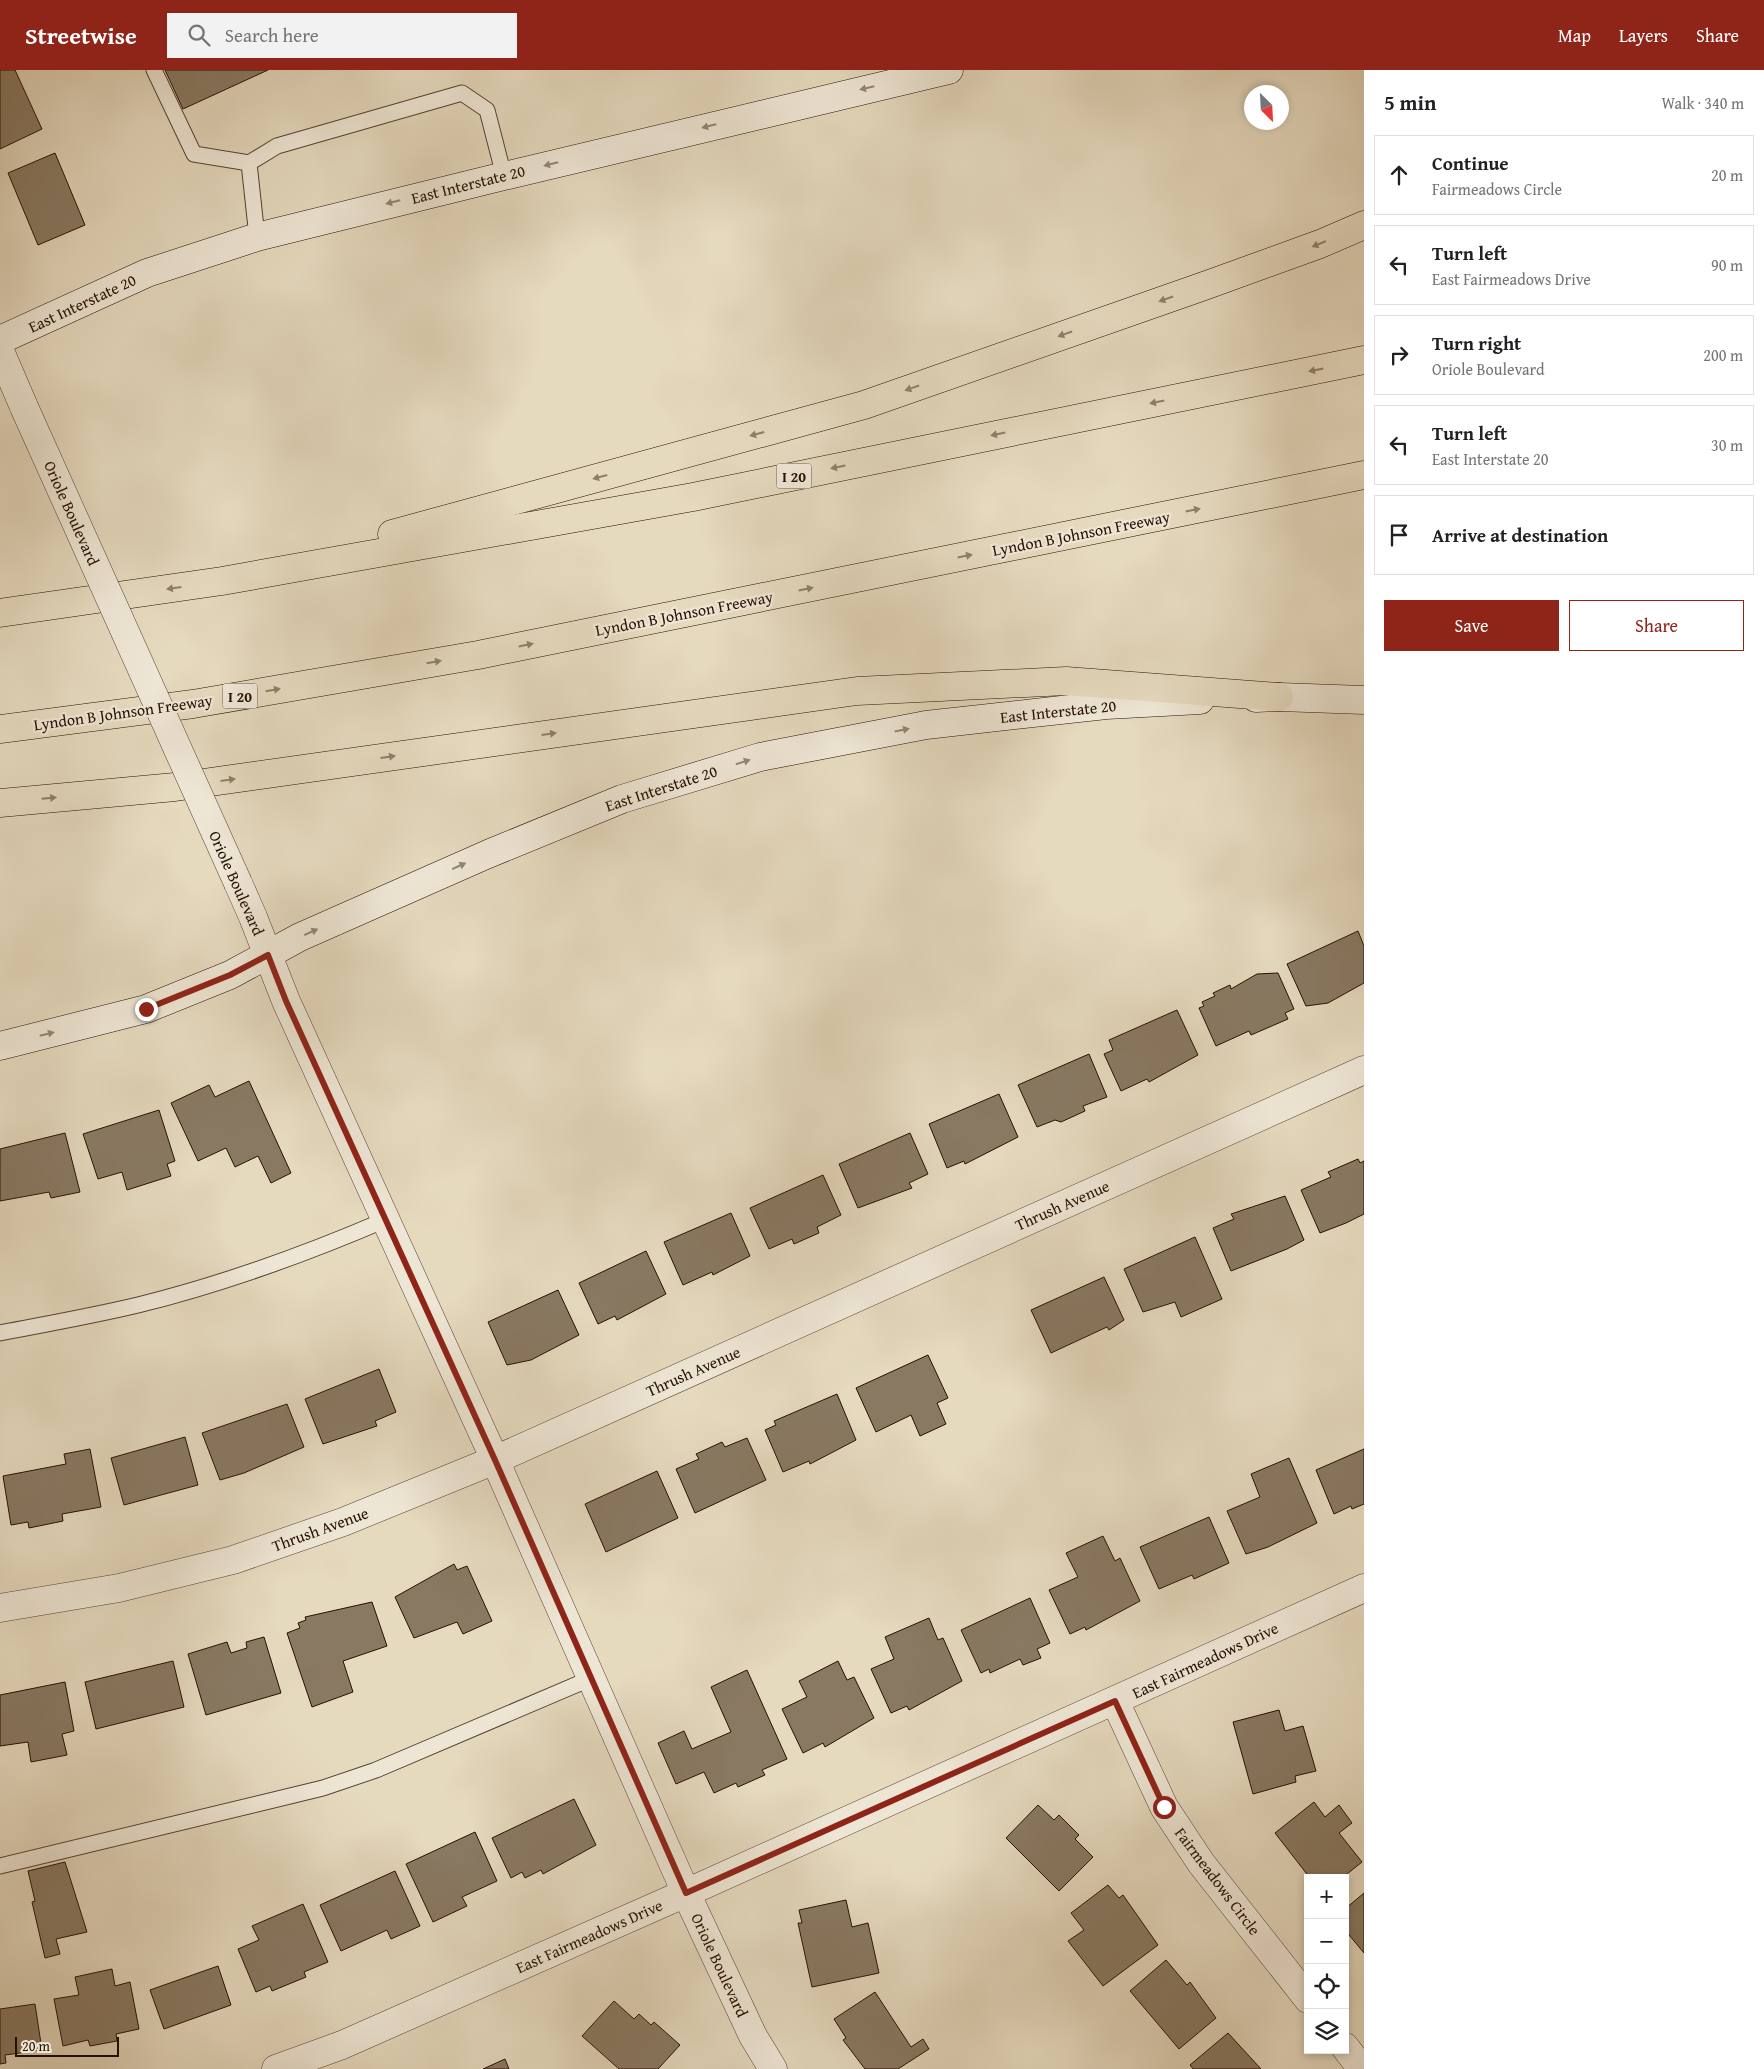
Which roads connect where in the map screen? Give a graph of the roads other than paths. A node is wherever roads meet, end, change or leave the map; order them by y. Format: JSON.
{"nodes":[{"id":1,"x":154,"y":70,"type":"edge"},
{"id":2,"x":949,"y":70,"type":"edge"},
{"id":3,"x":249,"y":163,"type":"junction"},
{"id":4,"x":504,"y":176,"type":"junction"},
{"id":5,"x":1364,"y":225,"type":"edge"},
{"id":6,"x":257,"y":237,"type":"junction"},
{"id":7,"x":0,"y":340,"type":"edge"},
{"id":8,"x":0,"y":351,"type":"edge"},
{"id":9,"x":1364,"y":360,"type":"edge"},
{"id":10,"x":1364,"y":475,"type":"edge"},
{"id":11,"x":222,"y":581,"type":"junction"},
{"id":12,"x":0,"y":613,"type":"edge"},
{"id":13,"x":1279,"y":697,"type":"junction"},
{"id":14,"x":1364,"y":700,"type":"edge"},
{"id":15,"x":0,"y":728,"type":"edge"},
{"id":16,"x":0,"y":803,"type":"edge"},
{"id":17,"x":268,"y":955,"type":"junction"},
{"id":18,"x":0,"y":1046,"type":"edge"},
{"id":19,"x":1364,"y":1070,"type":"edge"},
{"id":20,"x":385,"y":1220,"type":"junction"},
{"id":21,"x":0,"y":1333,"type":"edge"},
{"id":22,"x":495,"y":1460,"type":"junction"},
{"id":23,"x":1364,"y":1588,"type":"edge"},
{"id":24,"x":0,"y":1608,"type":"edge"},
{"id":25,"x":592,"y":1678,"type":"junction"},
{"id":26,"x":1115,"y":1701,"type":"junction"},
{"id":27,"x":0,"y":1866,"type":"edge"},
{"id":28,"x":686,"y":1893,"type":"junction"},
{"id":29,"x":1304,"y":1994,"type":"edge"},
{"id":30,"x":1349,"y":2052,"type":"edge"},
{"id":31,"x":276,"y":2069,"type":"edge"},
{"id":32,"x":773,"y":2069,"type":"edge"},
{"id":33,"x":1362,"y":2069,"type":"edge"}],
"edges":[{"from":1,"to":3,"type":"lane"},
{"from":2,"to":4,"type":"street","name":"East Interstate 20","one_way":true},
{"from":3,"to":4,"type":"lane"},
{"from":3,"to":6,"type":"lane"},
{"from":4,"to":6,"type":"street","name":"East Interstate 20","one_way":true},
{"from":5,"to":11,"type":"highway","one_way":true},
{"from":6,"to":7,"type":"street","name":"East Interstate 20"},
{"from":8,"to":17,"type":"street","name":"Oriole Boulevard","bridge":true},
{"from":9,"to":11,"type":"highway","number":"I 20","one_way":true},
{"from":15,"to":10,"type":"highway","name":"Lyndon B Johnson Freeway","number":"I 20","one_way":true},
{"from":11,"to":12,"type":"highway","number":"I 20","one_way":true},
{"from":13,"to":14,"type":"street","name":"East Interstate 20"},
{"from":16,"to":13,"type":"highway","one_way":true},
{"from":17,"to":13,"type":"street","name":"East Interstate 20","one_way":true},
{"from":18,"to":17,"type":"street","name":"East Interstate 20","one_way":true},
{"from":17,"to":20,"type":"street","name":"Oriole Boulevard"},
{"from":19,"to":22,"type":"street","name":"Thrush Avenue"},
{"from":20,"to":21,"type":"lane"},
{"from":20,"to":22,"type":"street","name":"Oriole Boulevard"},
{"from":22,"to":24,"type":"street","name":"Thrush Avenue"},
{"from":22,"to":25,"type":"street","name":"Oriole Boulevard"},
{"from":23,"to":26,"type":"street","name":"East Fairmeadows Drive"},
{"from":25,"to":27,"type":"lane"},
{"from":25,"to":28,"type":"street","name":"Oriole Boulevard"},
{"from":26,"to":28,"type":"street","name":"East Fairmeadows Drive"},
{"from":26,"to":29,"type":"street","name":"Fairmeadows Circle"},
{"from":28,"to":31,"type":"street","name":"East Fairmeadows Drive"},
{"from":28,"to":32,"type":"street","name":"Oriole Boulevard"},
{"from":30,"to":33,"type":"street"}]}
